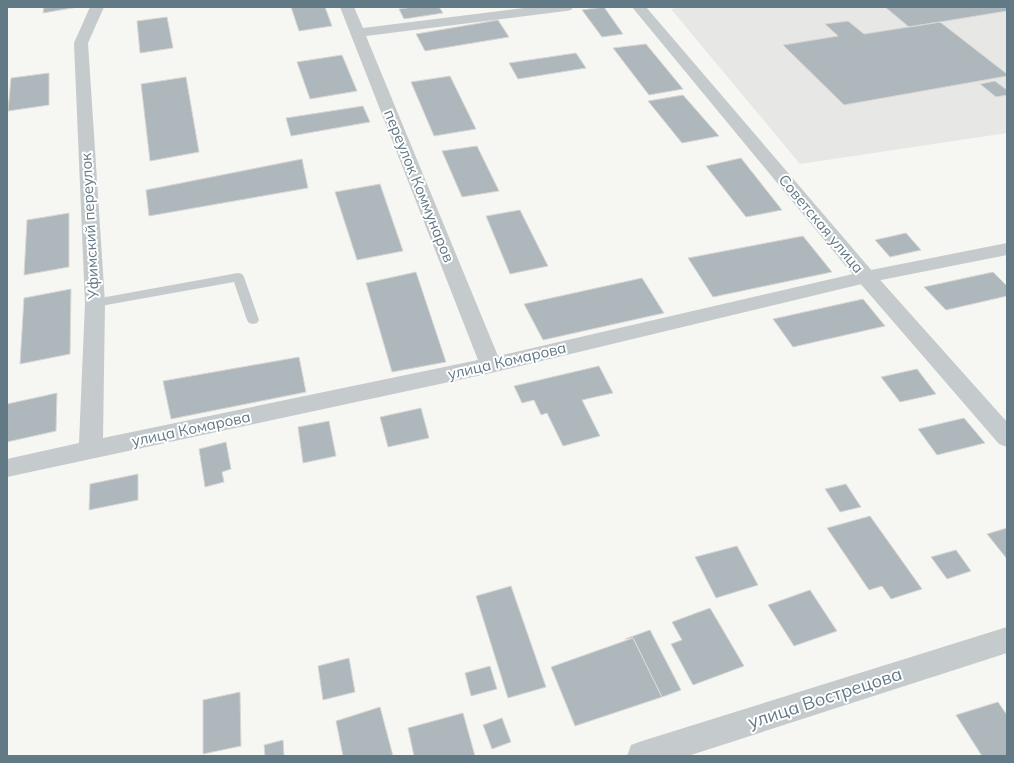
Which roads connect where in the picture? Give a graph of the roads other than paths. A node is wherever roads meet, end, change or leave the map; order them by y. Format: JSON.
{"nodes":[{"id":1,"x":97,"y":7,"type":"edge"},
{"id":2,"x":347,"y":7,"type":"edge"},
{"id":3,"x":566,"y":7,"type":"edge"},
{"id":4,"x":639,"y":7,"type":"edge"},
{"id":5,"x":357,"y":33,"type":"junction"},
{"id":6,"x":1007,"y":249,"type":"edge"},
{"id":7,"x":866,"y":277,"type":"junction"},
{"id":8,"x":95,"y":304,"type":"junction"},
{"id":9,"x":253,"y":320,"type":"dead end"},
{"id":10,"x":491,"y":365,"type":"junction"},
{"id":11,"x":1007,"y":438,"type":"edge"},
{"id":12,"x":92,"y":449,"type":"junction"},
{"id":13,"x":7,"y":468,"type":"edge"},
{"id":14,"x":1007,"y":640,"type":"edge"},
{"id":15,"x":642,"y":756,"type":"edge"}],
"edges":[{"from":1,"to":8,"type":"street","name":"Уфимский переулок"},
{"from":2,"to":5,"type":"street","name":"переулок Коммунаров"},
{"from":3,"to":5,"type":"street"},
{"from":4,"to":7,"type":"street","name":"Советская улица"},
{"from":5,"to":10,"type":"street","name":"переулок Коммунаров"},
{"from":6,"to":7,"type":"street","name":"улица Комарова"},
{"from":7,"to":10,"type":"street","name":"улица Комарова"},
{"from":7,"to":11,"type":"street","name":"Советская улица"},
{"from":8,"to":9,"type":"lane"},
{"from":8,"to":12,"type":"street","name":"Уфимский переулок"},
{"from":10,"to":12,"type":"street","name":"улица Комарова"},
{"from":12,"to":13,"type":"street","name":"улица Комарова"},
{"from":14,"to":15,"type":"street","name":"улица Вострецова"}]}
